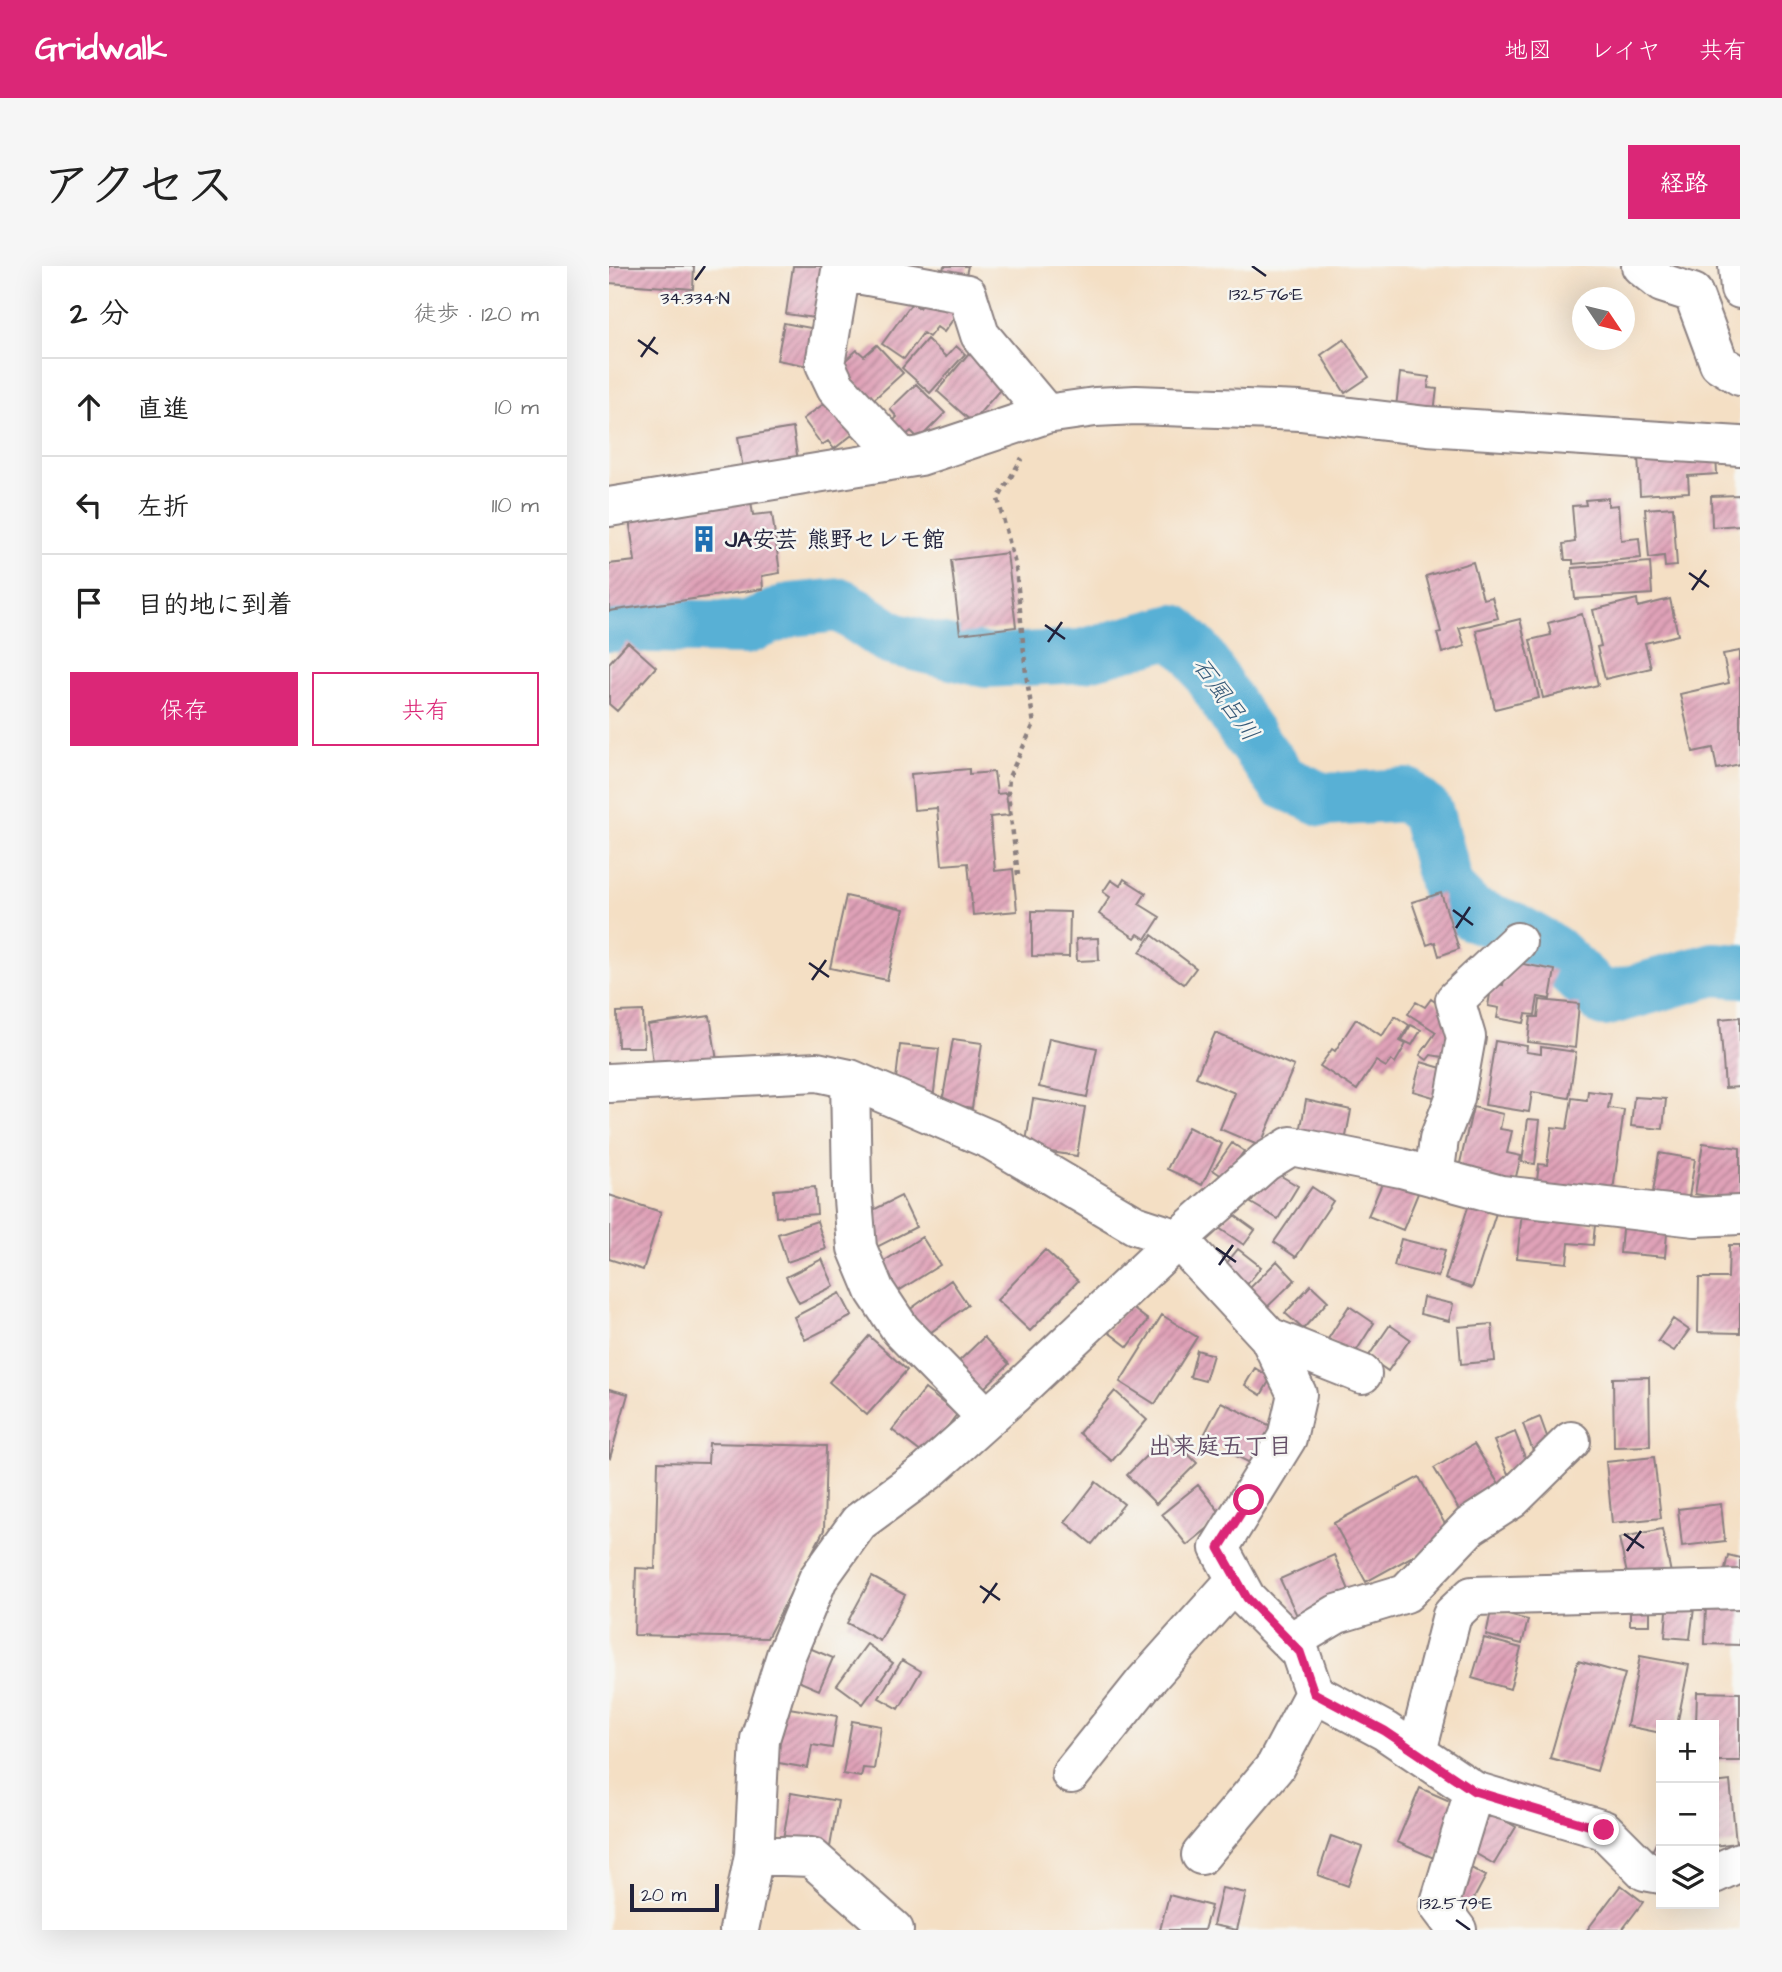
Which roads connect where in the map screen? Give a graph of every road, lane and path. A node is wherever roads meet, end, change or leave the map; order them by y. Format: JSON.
{"nodes":[{"id":1,"x":1641,"y":266,"type":"edge"},
{"id":2,"x":1738,"y":266,"type":"edge"},
{"id":3,"x":971,"y":280,"type":"edge"},
{"id":4,"x":1740,"y":289,"type":"edge"},
{"id":5,"x":1740,"y":376,"type":"edge"},
{"id":6,"x":1046,"y":414,"type":"junction"},
{"id":7,"x":1740,"y":446,"type":"edge"},
{"id":8,"x":902,"y":458,"type":"junction"},
{"id":9,"x":609,"y":507,"type":"edge"},
{"id":10,"x":1018,"y":875,"type":"dead end"},
{"id":11,"x":1517,"y":942,"type":"dead end"},
{"id":12,"x":850,"y":1079,"type":"junction"},
{"id":13,"x":609,"y":1083,"type":"edge"},
{"id":14,"x":1434,"y":1177,"type":"junction"},
{"id":15,"x":1740,"y":1215,"type":"edge"},
{"id":16,"x":1178,"y":1239,"type":"junction"},
{"id":17,"x":1269,"y":1337,"type":"junction"},
{"id":18,"x":1362,"y":1374,"type":"dead end"},
{"id":19,"x":988,"y":1418,"type":"junction"},
{"id":20,"x":1571,"y":1441,"type":"dead end"},
{"id":21,"x":1236,"y":1580,"type":"junction"},
{"id":22,"x":1740,"y":1589,"type":"edge"},
{"id":23,"x":1290,"y":1642,"type":"junction"},
{"id":24,"x":1314,"y":1693,"type":"junction"},
{"id":25,"x":1417,"y":1752,"type":"junction"},
{"id":26,"x":1071,"y":1774,"type":"dead end"},
{"id":27,"x":1474,"y":1791,"type":"junction"},
{"id":28,"x":754,"y":1855,"type":"junction"},
{"id":29,"x":1201,"y":1855,"type":"dead end"},
{"id":30,"x":1740,"y":1861,"type":"edge"},
{"id":31,"x":1719,"y":1872,"type":"edge"},
{"id":32,"x":1656,"y":1873,"type":"edge"},
{"id":33,"x":739,"y":1930,"type":"edge"},
{"id":34,"x":894,"y":1930,"type":"edge"},
{"id":35,"x":1457,"y":1930,"type":"edge"}],
"edges":[{"from":1,"to":5,"type":"street"},
{"from":2,"to":4,"type":"street"},
{"from":3,"to":6,"type":"street"},
{"from":3,"to":8,"type":"street"},
{"from":6,"to":7,"type":"street"},
{"from":6,"to":8,"type":"street"},
{"from":6,"to":10,"type":"path"},
{"from":8,"to":9,"type":"street"},
{"from":11,"to":14,"type":"street"},
{"from":12,"to":13,"type":"street"},
{"from":12,"to":16,"type":"street"},
{"from":12,"to":19,"type":"street"},
{"from":14,"to":15,"type":"street"},
{"from":14,"to":16,"type":"street"},
{"from":16,"to":17,"type":"street"},
{"from":16,"to":19,"type":"street"},
{"from":17,"to":18,"type":"street"},
{"from":17,"to":21,"type":"street"},
{"from":19,"to":28,"type":"street"},
{"from":20,"to":23,"type":"street"},
{"from":21,"to":23,"type":"street"},
{"from":21,"to":26,"type":"street"},
{"from":22,"to":25,"type":"street"},
{"from":23,"to":24,"type":"street"},
{"from":24,"to":25,"type":"street"},
{"from":24,"to":29,"type":"street"},
{"from":25,"to":27,"type":"street"},
{"from":27,"to":32,"type":"street"},
{"from":27,"to":35,"type":"street"},
{"from":28,"to":33,"type":"street"},
{"from":28,"to":34,"type":"street"},
{"from":30,"to":31,"type":"street"}]}
